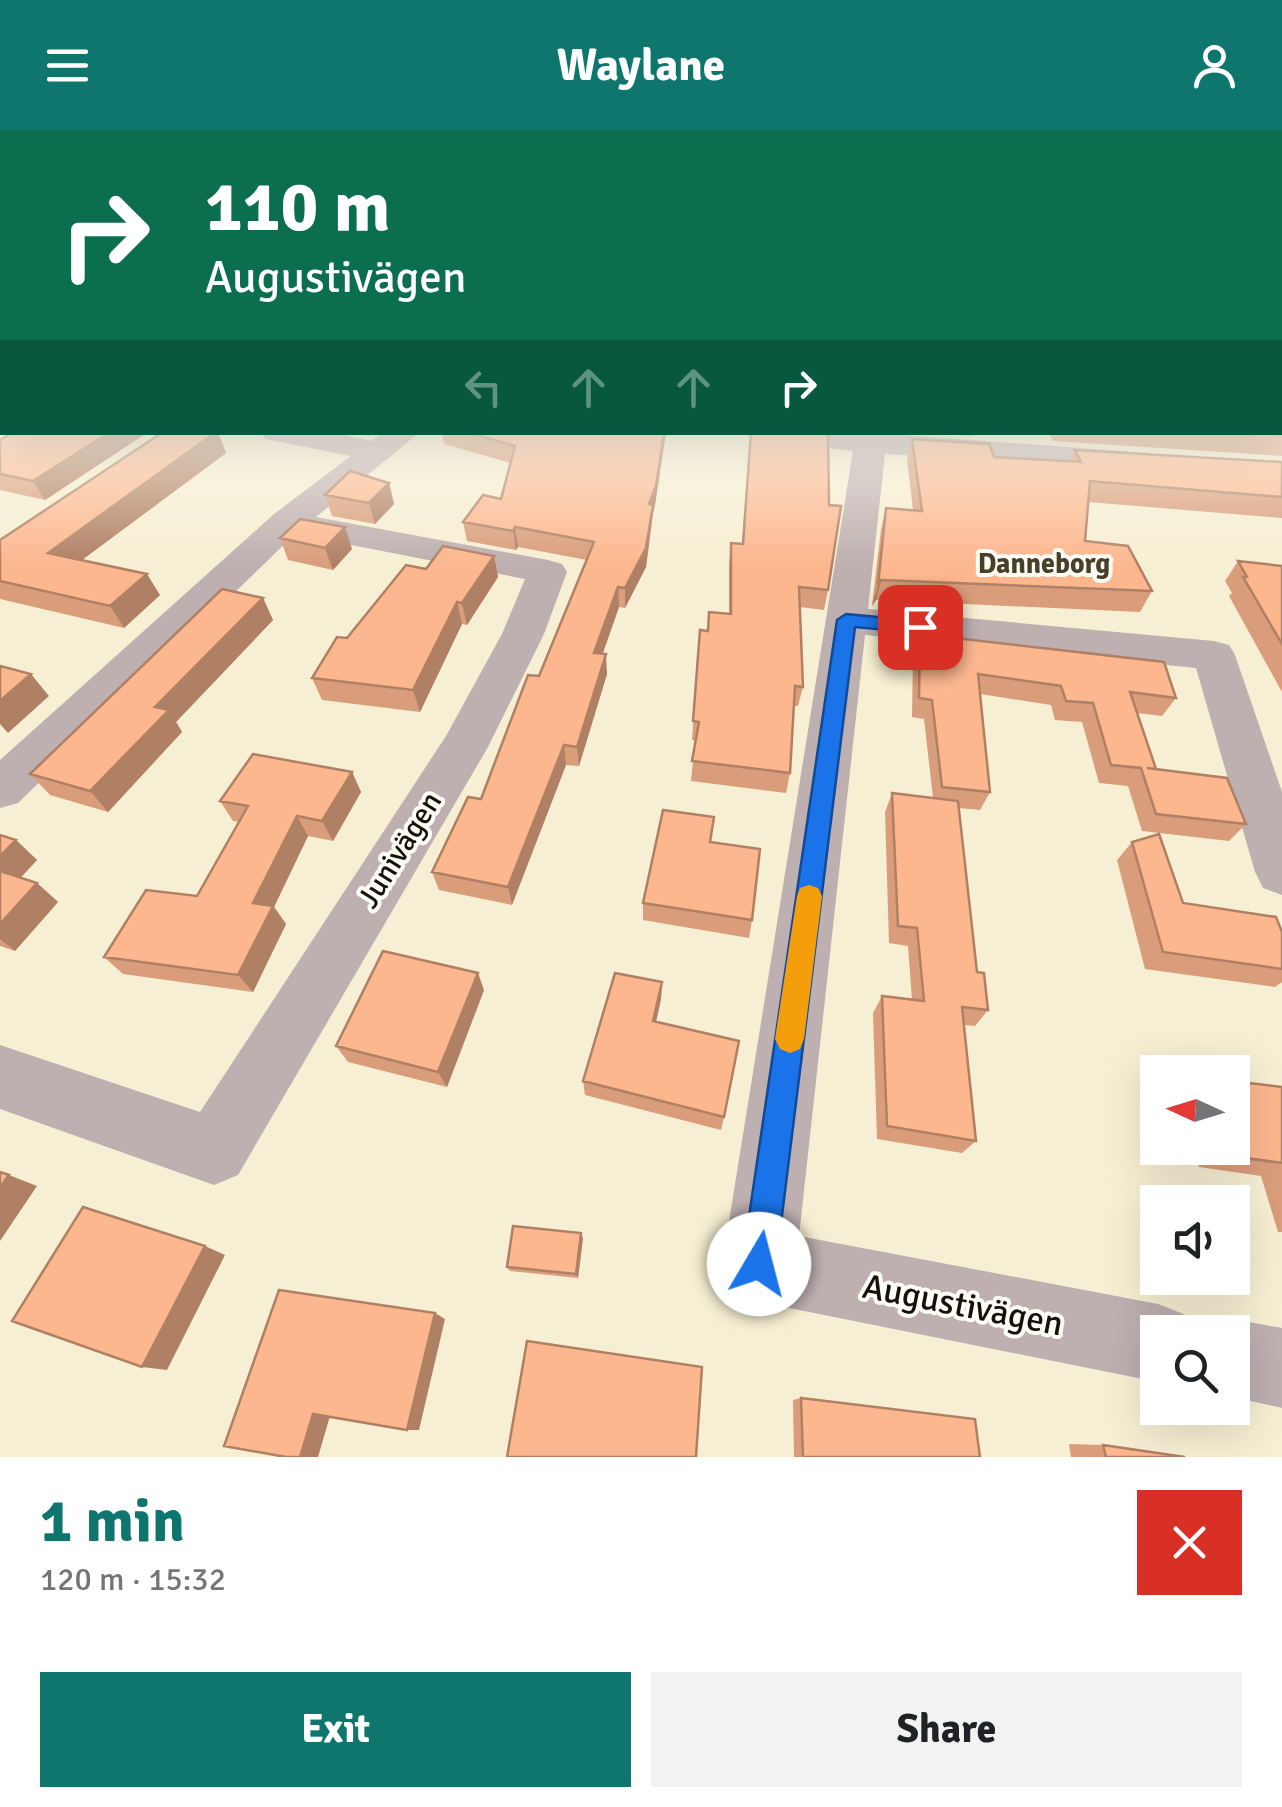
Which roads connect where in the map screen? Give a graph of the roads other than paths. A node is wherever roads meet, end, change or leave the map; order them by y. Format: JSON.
{"nodes":[{"id":1,"x":852,"y":441,"type":"edge"},
{"id":2,"x":391,"y":442,"type":"edge"},
{"id":3,"x":870,"y":443,"type":"junction"},
{"id":4,"x":1164,"y":462,"type":"edge"},
{"id":5,"x":287,"y":522,"type":"junction"},
{"id":6,"x":846,"y":620,"type":"junction"},
{"id":7,"x":0,"y":789,"type":"edge"},
{"id":8,"x":1282,"y":872,"type":"edge"},
{"id":9,"x":0,"y":1076,"type":"edge"},
{"id":10,"x":1140,"y":1339,"type":"edge"},
{"id":11,"x":1250,"y":1362,"type":"edge"},
{"id":12,"x":1282,"y":1368,"type":"edge"}],
"edges":[{"from":1,"to":3,"type":"street"},
{"from":2,"to":5,"type":"street"},
{"from":3,"to":4,"type":"street"},
{"from":3,"to":6,"type":"street","name":"Augustivägen"},
{"from":5,"to":7,"type":"street"},
{"from":5,"to":9,"type":"street","name":"Junivägen"},
{"from":6,"to":8,"type":"street"},
{"from":6,"to":10,"type":"street","name":"Augustivägen"},
{"from":11,"to":12,"type":"street"}]}
